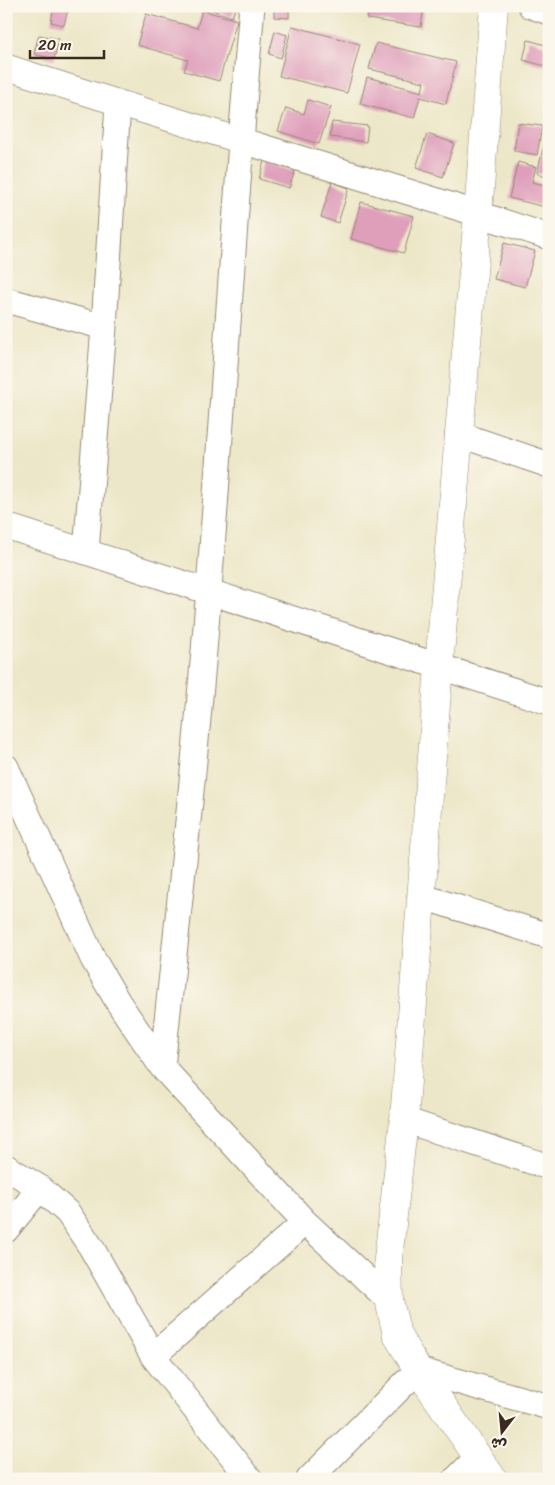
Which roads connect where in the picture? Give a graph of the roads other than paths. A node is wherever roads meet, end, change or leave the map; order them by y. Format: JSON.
{"nodes":[{"id":1,"x":252,"y":6,"type":"edge"},
{"id":2,"x":494,"y":6,"type":"edge"},
{"id":3,"x":531,"y":6,"type":"edge"},
{"id":4,"x":549,"y":12,"type":"edge"},
{"id":5,"x":6,"y":67,"type":"edge"},
{"id":6,"x":118,"y":104,"type":"junction"},
{"id":7,"x":240,"y":141,"type":"junction"},
{"id":8,"x":478,"y":214,"type":"junction"},
{"id":9,"x":549,"y":238,"type":"edge"},
{"id":10,"x":6,"y":300,"type":"edge"},
{"id":11,"x":104,"y":327,"type":"junction"},
{"id":12,"x":458,"y":434,"type":"junction"},
{"id":13,"x":549,"y":465,"type":"edge"},
{"id":14,"x":6,"y":526,"type":"edge"},
{"id":15,"x":86,"y":551,"type":"junction"},
{"id":16,"x":209,"y":590,"type":"junction"},
{"id":17,"x":439,"y":666,"type":"junction"},
{"id":18,"x":549,"y":702,"type":"edge"},
{"id":19,"x":6,"y":767,"type":"edge"},
{"id":20,"x":420,"y":896,"type":"junction"},
{"id":21,"x":549,"y":936,"type":"edge"},
{"id":22,"x":162,"y":1068,"type":"junction"},
{"id":23,"x":404,"y":1120,"type":"junction"},
{"id":24,"x":6,"y":1167,"type":"edge"},
{"id":25,"x":549,"y":1168,"type":"edge"},
{"id":26,"x":40,"y":1188,"type":"junction"},
{"id":27,"x":305,"y":1222,"type":"junction"},
{"id":28,"x":6,"y":1230,"type":"edge"},
{"id":29,"x":389,"y":1300,"type":"junction"},
{"id":30,"x":153,"y":1356,"type":"junction"},
{"id":31,"x":418,"y":1370,"type":"junction"},
{"id":32,"x":549,"y":1407,"type":"edge"},
{"id":33,"x":478,"y":1457,"type":"junction"},
{"id":34,"x":250,"y":1479,"type":"edge"},
{"id":35,"x":309,"y":1479,"type":"edge"},
{"id":36,"x":456,"y":1479,"type":"edge"},
{"id":37,"x":493,"y":1479,"type":"edge"}],
"edges":[{"from":1,"to":7,"type":"street"},
{"from":2,"to":8,"type":"street"},
{"from":3,"to":4,"type":"street"},
{"from":5,"to":6,"type":"street"},
{"from":6,"to":7,"type":"street"},
{"from":6,"to":11,"type":"street"},
{"from":7,"to":8,"type":"street"},
{"from":7,"to":16,"type":"street"},
{"from":8,"to":9,"type":"street"},
{"from":8,"to":12,"type":"street"},
{"from":10,"to":11,"type":"street"},
{"from":11,"to":15,"type":"street"},
{"from":12,"to":13,"type":"street"},
{"from":12,"to":17,"type":"street"},
{"from":14,"to":15,"type":"street"},
{"from":15,"to":16,"type":"street"},
{"from":16,"to":17,"type":"street"},
{"from":16,"to":22,"type":"street"},
{"from":17,"to":18,"type":"street"},
{"from":17,"to":20,"type":"street"},
{"from":19,"to":22,"type":"street"},
{"from":20,"to":21,"type":"street"},
{"from":20,"to":23,"type":"street"},
{"from":22,"to":27,"type":"street"},
{"from":23,"to":25,"type":"street"},
{"from":23,"to":29,"type":"street"},
{"from":24,"to":26,"type":"street"},
{"from":26,"to":28,"type":"street"},
{"from":26,"to":30,"type":"street"},
{"from":27,"to":29,"type":"street"},
{"from":27,"to":30,"type":"street"},
{"from":29,"to":31,"type":"street"},
{"from":30,"to":34,"type":"street"},
{"from":31,"to":32,"type":"street"},
{"from":31,"to":33,"type":"street"},
{"from":31,"to":35,"type":"street"},
{"from":33,"to":36,"type":"street"},
{"from":33,"to":37,"type":"street"}]}
